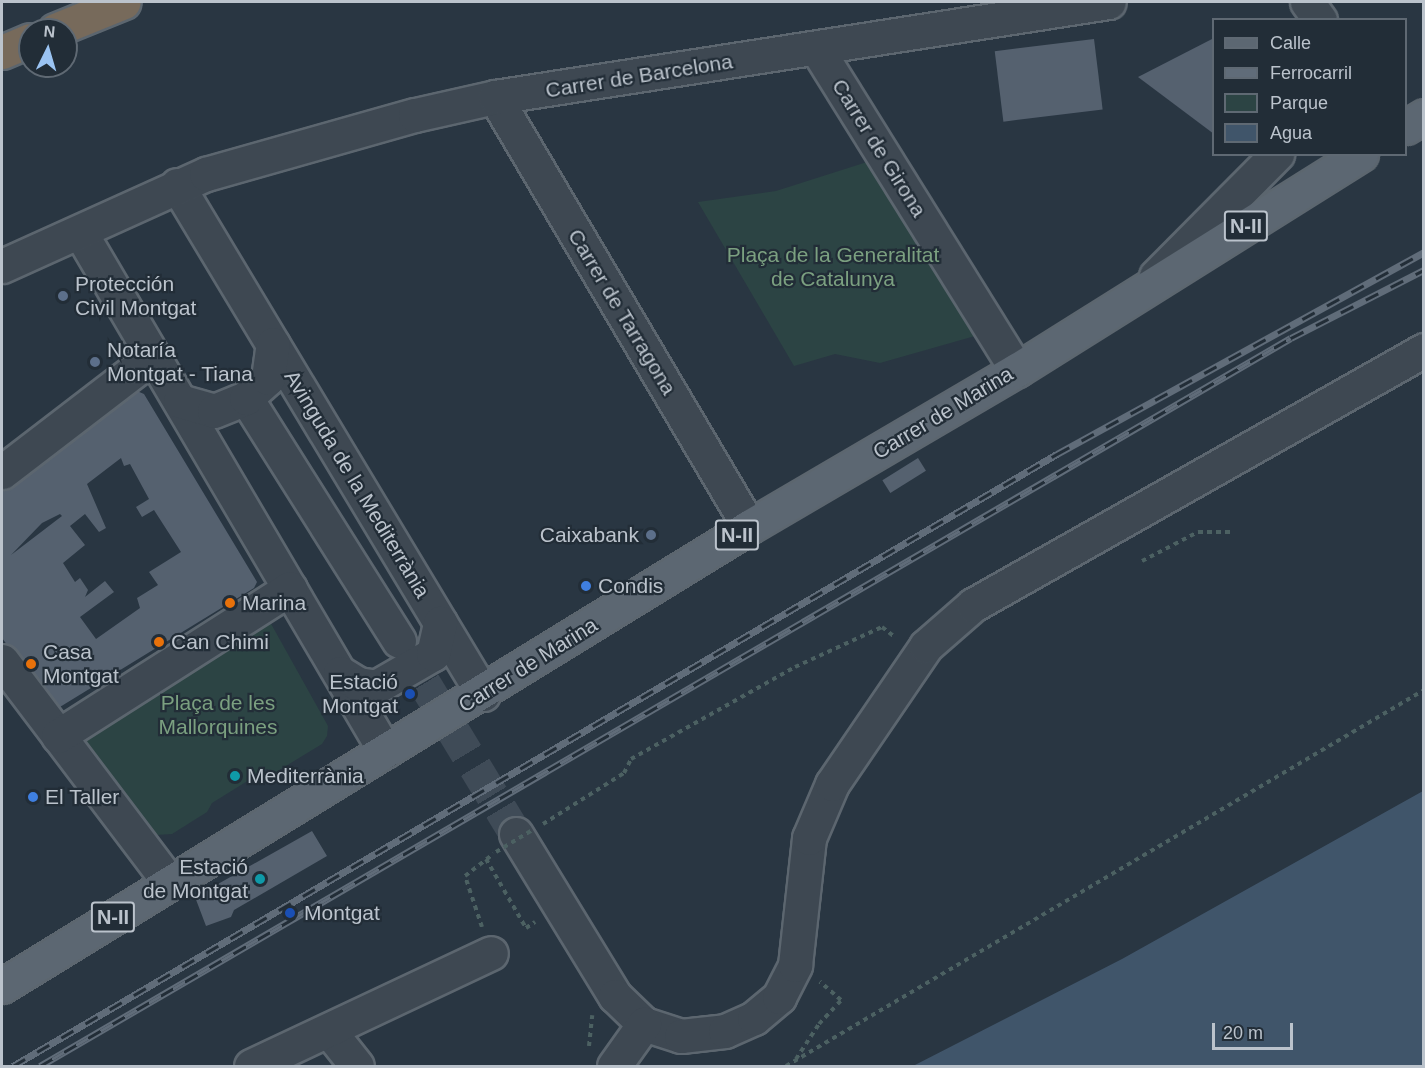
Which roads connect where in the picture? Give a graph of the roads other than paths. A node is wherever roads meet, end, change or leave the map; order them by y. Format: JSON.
{"nodes":[{"id":1,"x":124,"y":2,"type":"edge"},
{"id":2,"x":1109,"y":2,"type":"edge"},
{"id":3,"x":1307,"y":2,"type":"edge"},
{"id":4,"x":1319,"y":18,"type":"edge"},
{"id":5,"x":78,"y":21,"type":"edge"},
{"id":6,"x":18,"y":45,"type":"edge"},
{"id":7,"x":817,"y":49,"type":"junction"},
{"id":8,"x":2,"y":52,"type":"edge"},
{"id":9,"x":495,"y":97,"type":"junction"},
{"id":10,"x":1424,"y":116,"type":"edge"},
{"id":11,"x":1407,"y":126,"type":"edge"},
{"id":12,"x":1275,"y":156,"type":"edge"},
{"id":13,"x":1357,"y":156,"type":"edge"},
{"id":14,"x":177,"y":185,"type":"junction"},
{"id":15,"x":80,"y":232,"type":"junction"},
{"id":16,"x":2,"y":266,"type":"edge"},
{"id":17,"x":1139,"y":292,"type":"junction"},
{"id":18,"x":273,"y":345,"type":"junction"},
{"id":19,"x":1424,"y":350,"type":"edge"},
{"id":20,"x":153,"y":356,"type":"junction"},
{"id":21,"x":1017,"y":370,"type":"junction"},
{"id":22,"x":246,"y":398,"type":"junction"},
{"id":23,"x":180,"y":401,"type":"junction"},
{"id":24,"x":2,"y":472,"type":"edge"},
{"id":25,"x":749,"y":527,"type":"junction"},
{"id":26,"x":290,"y":588,"type":"junction"},
{"id":27,"x":440,"y":623,"type":"junction"},
{"id":28,"x":399,"y":641,"type":"tunnel mouth"},
{"id":29,"x":340,"y":673,"type":"junction"},
{"id":30,"x":5,"y":678,"type":"edge"},
{"id":31,"x":483,"y":694,"type":"junction"},
{"id":32,"x":58,"y":736,"type":"junction"},
{"id":33,"x":385,"y":751,"type":"junction"},
{"id":34,"x":515,"y":838,"type":"tunnel mouth"},
{"id":35,"x":169,"y":882,"type":"junction"},
{"id":36,"x":491,"y":953,"type":"road end"},
{"id":37,"x":2,"y":986,"type":"edge"},
{"id":38,"x":644,"y":1024,"type":"junction"},
{"id":39,"x":330,"y":1032,"type":"junction"},
{"id":40,"x":250,"y":1066,"type":"edge"},
{"id":41,"x":357,"y":1066,"type":"edge"},
{"id":42,"x":614,"y":1066,"type":"edge"}],
"edges":[{"from":1,"to":5,"type":"highway"},
{"from":2,"to":7,"type":"street","name":"Carrer de Barcelona"},
{"from":3,"to":4,"type":"street"},
{"from":6,"to":8,"type":"highway"},
{"from":7,"to":9,"type":"street","name":"Carrer de Barcelona"},
{"from":7,"to":21,"type":"street","name":"Carrer de Girona"},
{"from":9,"to":14,"type":"street","name":"Carrer de Barcelona"},
{"from":9,"to":25,"type":"street","name":"Carrer de Tarragona"},
{"from":10,"to":11,"type":"main road"},
{"from":12,"to":17,"type":"street"},
{"from":13,"to":17,"type":"main road","name":"Carrer de Marina","number":"N-II"},
{"from":14,"to":15,"type":"street"},
{"from":14,"to":18,"type":"street","name":"Avinguda de la Mediterrània"},
{"from":15,"to":16,"type":"street"},
{"from":15,"to":20,"type":"street"},
{"from":17,"to":21,"type":"main road","name":"Carrer de Marina","number":"N-II"},
{"from":18,"to":22,"type":"street","name":"Avinguda de la Mediterrània"},
{"from":18,"to":27,"type":"street","name":"Avinguda de la Mediterrània"},
{"from":19,"to":38,"type":"street"},
{"from":20,"to":23,"type":"street"},
{"from":20,"to":24,"type":"street"},
{"from":21,"to":25,"type":"main road","name":"Carrer de Marina","number":"N-II"},
{"from":22,"to":23,"type":"street","name":"Avinguda de la Mediterrània"},
{"from":22,"to":28,"type":"street"},
{"from":23,"to":26,"type":"street"},
{"from":25,"to":31,"type":"main road","name":"Carrer de Marina","number":"N-II"},
{"from":26,"to":29,"type":"street"},
{"from":26,"to":32,"type":"street"},
{"from":27,"to":29,"type":"street","name":"Avinguda de la Mediterrània"},
{"from":27,"to":31,"type":"street","name":"Avinguda de la Mediterrània"},
{"from":29,"to":33,"type":"street"},
{"from":30,"to":32,"type":"street"},
{"from":31,"to":33,"type":"main road","name":"Carrer de Marina","number":"N-II"},
{"from":32,"to":35,"type":"street"},
{"from":33,"to":35,"type":"main road","name":"Carrer de Marina","number":"N-II"},
{"from":34,"to":38,"type":"street"},
{"from":35,"to":37,"type":"main road","name":"Carrer de Marina","number":"N-II"},
{"from":36,"to":39,"type":"street"},
{"from":38,"to":42,"type":"street"},
{"from":39,"to":40,"type":"street"},
{"from":39,"to":41,"type":"street"}]}
